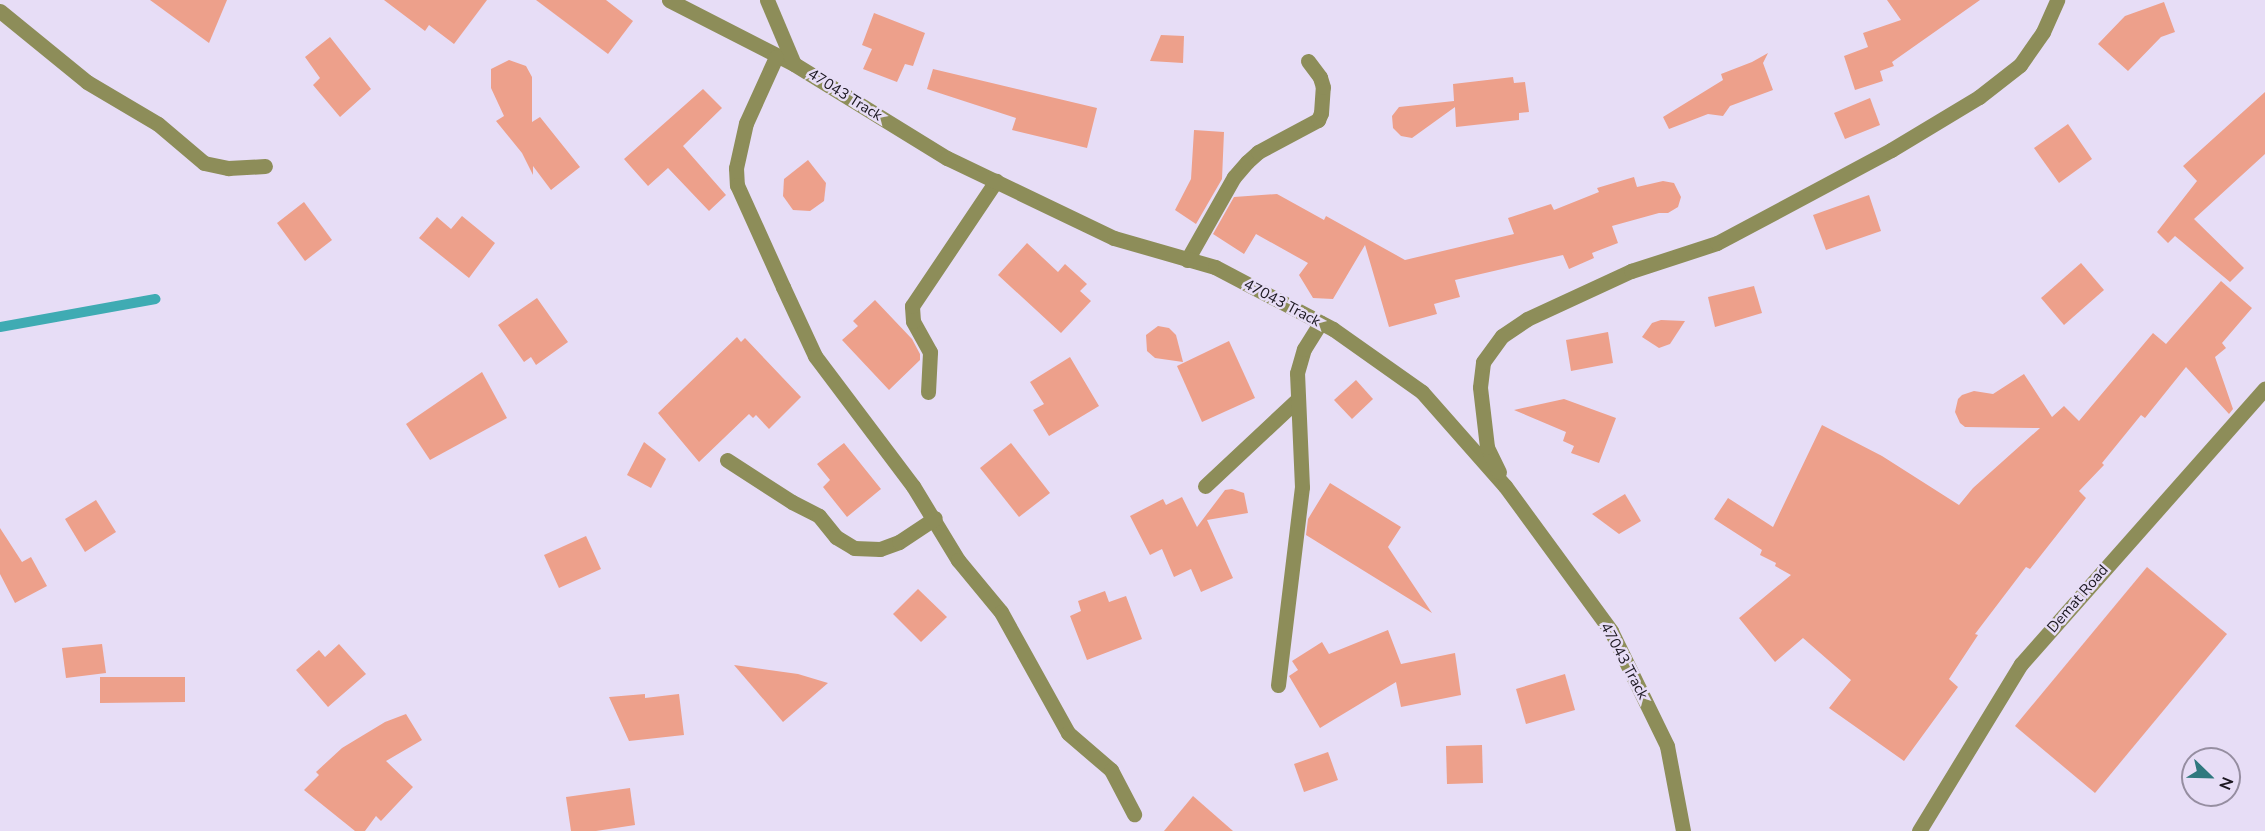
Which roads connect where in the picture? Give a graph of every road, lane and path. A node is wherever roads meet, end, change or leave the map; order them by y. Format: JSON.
{"nodes":[{"id":1,"x":669,"y":0,"type":"edge"},
{"id":2,"x":767,"y":0,"type":"edge"},
{"id":3,"x":2056,"y":0,"type":"edge"},
{"id":4,"x":0,"y":11,"type":"edge"},
{"id":5,"x":776,"y":57,"type":"junction"},
{"id":6,"x":1308,"y":61,"type":"dead end"},
{"id":7,"x":794,"y":64,"type":"junction"},
{"id":8,"x":264,"y":166,"type":"dead end"},
{"id":9,"x":996,"y":181,"type":"junction"},
{"id":10,"x":1187,"y":260,"type":"junction"},
{"id":11,"x":1320,"y":323,"type":"junction"},
{"id":12,"x":2265,"y":388,"type":"edge"},
{"id":13,"x":928,"y":392,"type":"dead end"},
{"id":14,"x":1299,"y":399,"type":"junction"},
{"id":15,"x":727,"y":460,"type":"dead end"},
{"id":16,"x":1205,"y":486,"type":"dead end"},
{"id":17,"x":1505,"y":486,"type":"junction"},
{"id":18,"x":935,"y":519,"type":"junction"},
{"id":19,"x":1278,"y":685,"type":"dead end"},
{"id":20,"x":1134,"y":814,"type":"dead end"},
{"id":21,"x":1683,"y":831,"type":"edge"},
{"id":22,"x":1919,"y":831,"type":"edge"}],
"edges":[{"from":1,"to":5,"type":"street","name":"47043 Track"},
{"from":2,"to":7,"type":"street"},
{"from":3,"to":17,"type":"street"},
{"from":4,"to":8,"type":"street"},
{"from":5,"to":7,"type":"street","name":"47043 Track"},
{"from":5,"to":18,"type":"street"},
{"from":6,"to":10,"type":"street"},
{"from":7,"to":9,"type":"street","name":"47043 Track"},
{"from":9,"to":10,"type":"street","name":"47043 Track"},
{"from":9,"to":13,"type":"street"},
{"from":10,"to":11,"type":"street","name":"47043 Track"},
{"from":11,"to":14,"type":"street"},
{"from":11,"to":17,"type":"street","name":"47043 Track"},
{"from":12,"to":22,"type":"street","name":"Demat Road"},
{"from":14,"to":16,"type":"street"},
{"from":14,"to":19,"type":"street"},
{"from":15,"to":18,"type":"street"},
{"from":17,"to":21,"type":"street","name":"47043 Track"},
{"from":18,"to":20,"type":"street"}]}
